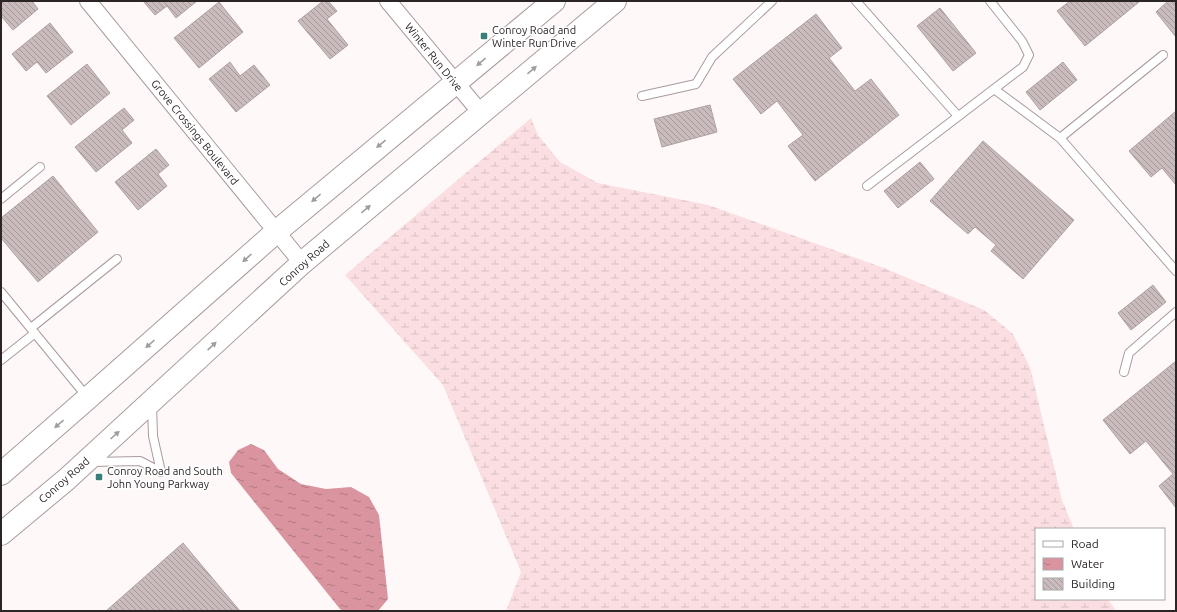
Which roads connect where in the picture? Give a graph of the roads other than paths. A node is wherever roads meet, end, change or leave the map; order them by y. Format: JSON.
{"nodes":[{"id":1,"x":88,"y":1,"type":"edge"},
{"id":2,"x":388,"y":1,"type":"edge"},
{"id":3,"x":554,"y":1,"type":"edge"},
{"id":4,"x":615,"y":1,"type":"edge"},
{"id":5,"x":772,"y":1,"type":"edge"},
{"id":6,"x":856,"y":1,"type":"edge"},
{"id":7,"x":990,"y":1,"type":"edge"},
{"id":8,"x":1163,"y":55,"type":"dead end"},
{"id":9,"x":455,"y":83,"type":"junction"},
{"id":10,"x":994,"y":89,"type":"junction"},
{"id":11,"x":642,"y":96,"type":"dead end"},
{"id":12,"x":481,"y":113,"type":"junction"},
{"id":13,"x":958,"y":116,"type":"junction"},
{"id":14,"x":1060,"y":138,"type":"junction"},
{"id":15,"x":40,"y":167,"type":"dead end"},
{"id":16,"x":867,"y":186,"type":"dead end"},
{"id":17,"x":1,"y":199,"type":"edge"},
{"id":18,"x":276,"y":232,"type":"junction"},
{"id":19,"x":117,"y":259,"type":"dead end"},
{"id":20,"x":302,"y":263,"type":"junction"},
{"id":21,"x":1176,"y":270,"type":"edge"},
{"id":22,"x":1,"y":292,"type":"edge"},
{"id":23,"x":1176,"y":312,"type":"edge"},
{"id":24,"x":33,"y":331,"type":"junction"},
{"id":25,"x":1,"y":360,"type":"edge"},
{"id":26,"x":1124,"y":372,"type":"dead end"},
{"id":27,"x":88,"y":398,"type":"junction"},
{"id":28,"x":152,"y":402,"type":"junction"},
{"id":29,"x":85,"y":463,"type":"junction"},
{"id":30,"x":1,"y":474,"type":"edge"},
{"id":31,"x":1,"y":534,"type":"edge"}],
"edges":[{"from":1,"to":18,"type":"street","name":"Grove Crossings Boulevard"},
{"from":2,"to":9,"type":"street","name":"Winter Run Drive"},
{"from":3,"to":9,"type":"main road","one_way":true},
{"from":12,"to":4,"type":"main road","name":"Conroy Road","one_way":true},
{"from":5,"to":11,"type":"lane"},
{"from":6,"to":13,"type":"lane"},
{"from":7,"to":10,"type":"lane"},
{"from":8,"to":14,"type":"lane"},
{"from":9,"to":12,"type":"street","name":"Winter Run Drive"},
{"from":9,"to":18,"type":"main road","one_way":true},
{"from":10,"to":13,"type":"lane"},
{"from":10,"to":14,"type":"lane"},
{"from":20,"to":12,"type":"main road","name":"Conroy Road","one_way":true},
{"from":13,"to":16,"type":"lane"},
{"from":14,"to":21,"type":"lane"},
{"from":15,"to":17,"type":"lane"},
{"from":18,"to":20,"type":"street","name":"Grove Crossings Boulevard"},
{"from":18,"to":27,"type":"main road","one_way":true},
{"from":19,"to":24,"type":"lane"},
{"from":28,"to":20,"type":"main road","name":"Conroy Road","one_way":true},
{"from":22,"to":24,"type":"lane"},
{"from":23,"to":26,"type":"lane"},
{"from":24,"to":25,"type":"lane"},
{"from":24,"to":27,"type":"lane"},
{"from":27,"to":30,"type":"main road","one_way":true},
{"from":29,"to":28,"type":"main road","name":"Conroy Road","one_way":true},
{"from":28,"to":29,"type":"lane"},
{"from":29,"to":31,"type":"main road","name":"Conroy Road"}]}
